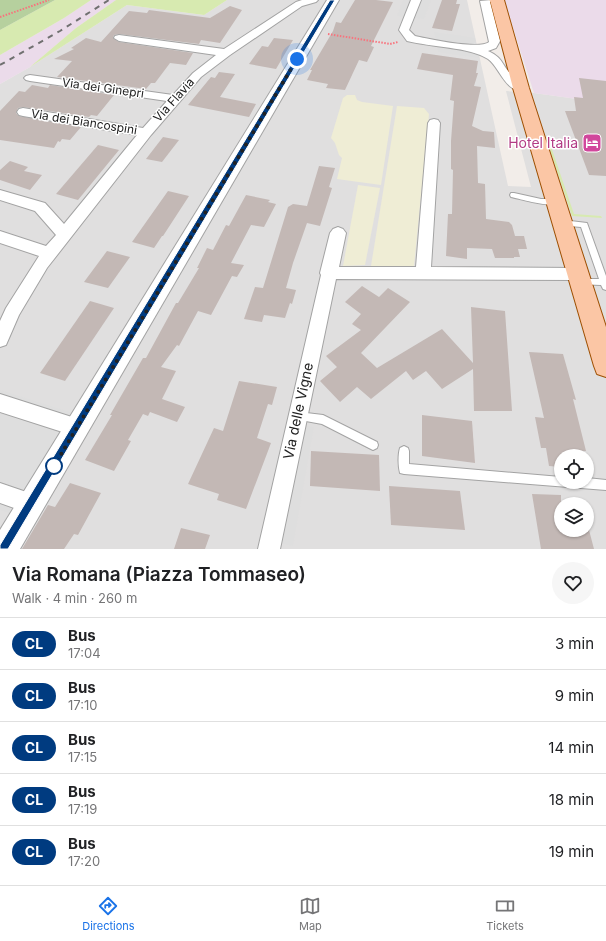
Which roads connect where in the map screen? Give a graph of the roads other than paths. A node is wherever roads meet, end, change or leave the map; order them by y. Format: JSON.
{"nodes":[{"id":1,"x":326,"y":0,"type":"edge"},
{"id":2,"x":416,"y":0,"type":"edge"},
{"id":3,"x":487,"y":0,"type":"edge"},
{"id":4,"x":497,"y":0,"type":"edge"},
{"id":5,"x":119,"y":38,"type":"dead end"},
{"id":6,"x":471,"y":48,"type":"junction"},
{"id":7,"x":226,"y":53,"type":"junction"},
{"id":8,"x":30,"y":78,"type":"dead end"},
{"id":9,"x":522,"y":88,"type":"junction"},
{"id":10,"x":176,"y":99,"type":"junction"},
{"id":11,"x":23,"y":112,"type":"dead end"},
{"id":12,"x":434,"y":123,"type":"dead end"},
{"id":13,"x":146,"y":132,"type":"junction"},
{"id":14,"x":0,"y":195,"type":"edge"},
{"id":15,"x":514,"y":195,"type":"dead end"},
{"id":16,"x":556,"y":202,"type":"junction"},
{"id":17,"x":562,"y":224,"type":"junction"},
{"id":18,"x":338,"y":233,"type":"dead end"},
{"id":19,"x":64,"y":234,"type":"junction"},
{"id":20,"x":0,"y":237,"type":"edge"},
{"id":21,"x":49,"y":253,"type":"junction"},
{"id":22,"x":603,"y":272,"type":"edge"},
{"id":23,"x":328,"y":273,"type":"junction"},
{"id":24,"x":422,"y":274,"type":"junction"},
{"id":25,"x":578,"y":278,"type":"junction"},
{"id":26,"x":605,"y":285,"type":"edge"},
{"id":27,"x":602,"y":339,"type":"edge"},
{"id":28,"x":0,"y":340,"type":"edge"},
{"id":29,"x":606,"y":368,"type":"edge"},
{"id":30,"x":0,"y":403,"type":"edge"},
{"id":31,"x":297,"y":416,"type":"junction"},
{"id":32,"x":78,"y":428,"type":"junction"},
{"id":33,"x":373,"y":445,"type":"dead end"},
{"id":34,"x":404,"y":450,"type":"dead end"},
{"id":35,"x":554,"y":481,"type":"edge"},
{"id":36,"x":594,"y":484,"type":"edge"},
{"id":37,"x":606,"y":485,"type":"edge"},
{"id":38,"x":0,"y":493,"type":"edge"},
{"id":39,"x":31,"y":504,"type":"junction"},
{"id":40,"x":4,"y":549,"type":"edge"},
{"id":41,"x":269,"y":549,"type":"edge"}],
"edges":[{"from":1,"to":7,"type":"street","name":"Via Flavia"},
{"from":1,"to":32,"type":"street"},
{"from":2,"to":6,"type":"street"},
{"from":3,"to":6,"type":"street"},
{"from":4,"to":9,"type":"main road"},
{"from":5,"to":7,"type":"street"},
{"from":6,"to":9,"type":"street"},
{"from":7,"to":10,"type":"street","name":"Via Flavia"},
{"from":8,"to":10,"type":"street","name":"Via dei Ginepri"},
{"from":9,"to":16,"type":"main road"},
{"from":10,"to":13,"type":"street","name":"Via Flavia"},
{"from":11,"to":13,"type":"street","name":"Via dei Biancospini"},
{"from":12,"to":24,"type":"street"},
{"from":13,"to":19,"type":"street","name":"Via Flavia"},
{"from":14,"to":19,"type":"street"},
{"from":15,"to":16,"type":"lane"},
{"from":16,"to":17,"type":"main road"},
{"from":17,"to":22,"type":"lane"},
{"from":17,"to":25,"type":"main road"},
{"from":18,"to":23,"type":"street","name":"Via delle Vigne"},
{"from":19,"to":21,"type":"street","name":"Via Flavia"},
{"from":20,"to":21,"type":"street"},
{"from":21,"to":28,"type":"street","name":"Via Flavia"},
{"from":22,"to":26,"type":"lane"},
{"from":23,"to":24,"type":"street"},
{"from":23,"to":31,"type":"street","name":"Via delle Vigne"},
{"from":24,"to":25,"type":"street"},
{"from":25,"to":26,"type":"lane"},
{"from":25,"to":27,"type":"main road"},
{"from":27,"to":29,"type":"main road"},
{"from":30,"to":32,"type":"street"},
{"from":31,"to":33,"type":"lane"},
{"from":31,"to":41,"type":"street","name":"Via delle Vigne"},
{"from":32,"to":39,"type":"street"},
{"from":34,"to":35,"type":"lane"},
{"from":36,"to":37,"type":"lane"},
{"from":38,"to":39,"type":"street"},
{"from":39,"to":40,"type":"street"}]}
